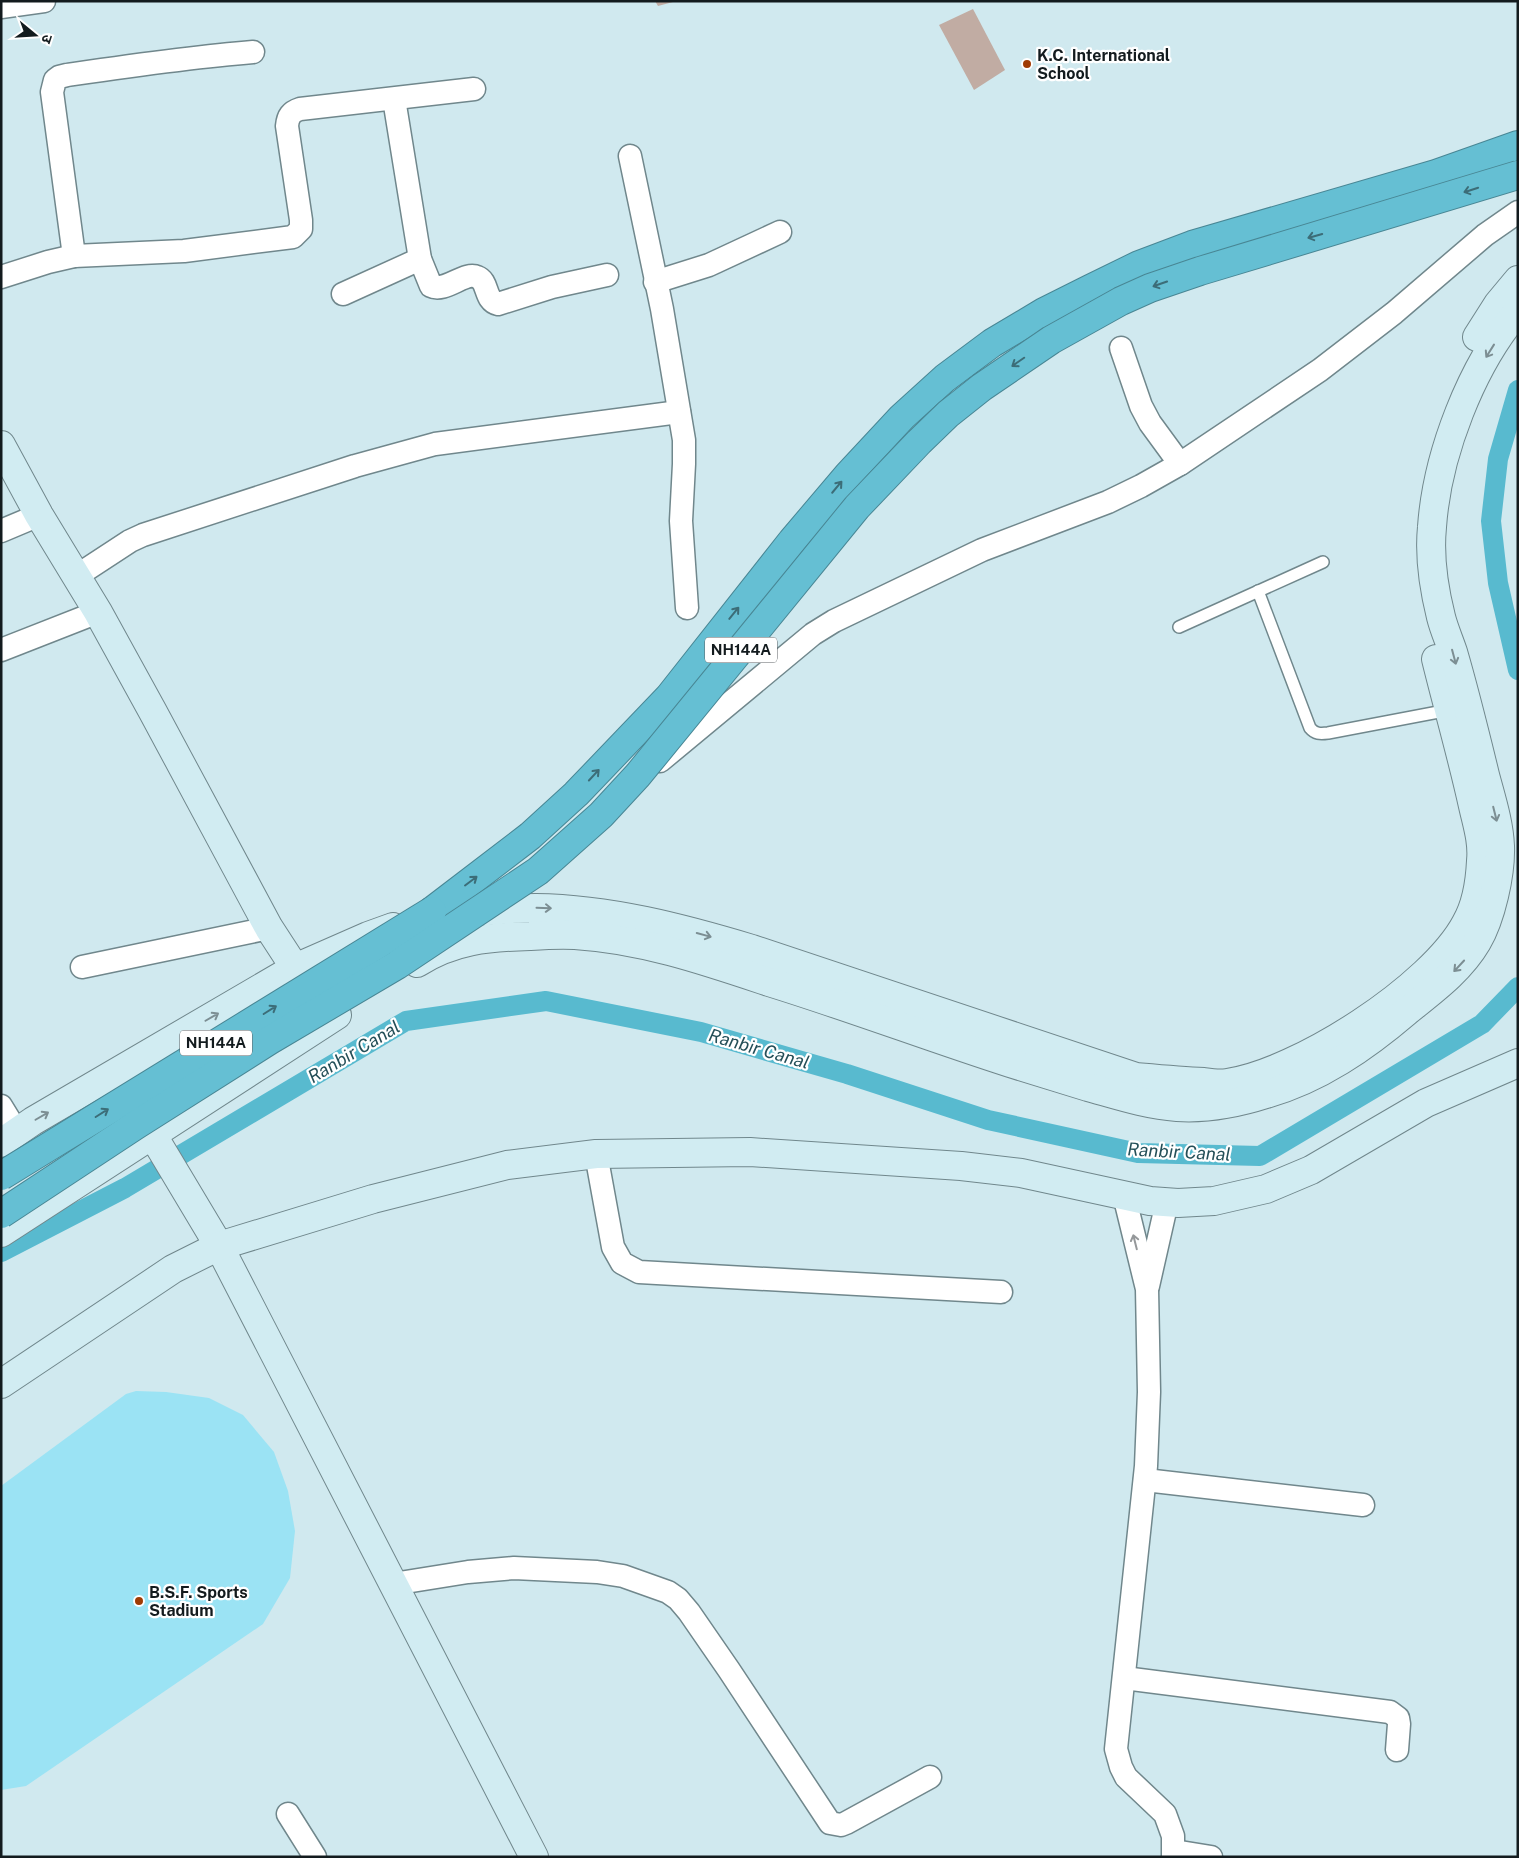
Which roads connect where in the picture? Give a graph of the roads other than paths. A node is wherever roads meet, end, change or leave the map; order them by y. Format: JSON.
{"nodes":[{"id":1,"x":44,"y":1,"type":"edge"},
{"id":2,"x":1,"y":7,"type":"edge"},
{"id":3,"x":253,"y":52,"type":"dead end"},
{"id":4,"x":474,"y":89,"type":"dead end"},
{"id":5,"x":394,"y":99,"type":"junction"},
{"id":6,"x":1518,"y":145,"type":"edge"},
{"id":7,"x":630,"y":156,"type":"dead end"},
{"id":8,"x":1518,"y":175,"type":"edge"},
{"id":9,"x":1518,"y":212,"type":"edge"},
{"id":10,"x":780,"y":232,"type":"dead end"},
{"id":11,"x":74,"y":256,"type":"junction"},
{"id":12,"x":420,"y":259,"type":"junction"},
{"id":13,"x":607,"y":275,"type":"dead end"},
{"id":14,"x":1,"y":277,"type":"edge"},
{"id":15,"x":1518,"y":280,"type":"edge"},
{"id":16,"x":655,"y":282,"type":"junction"},
{"id":17,"x":343,"y":294,"type":"dead end"},
{"id":18,"x":1518,"y":311,"type":"edge"},
{"id":19,"x":1121,"y":348,"type":"dead end"},
{"id":20,"x":679,"y":412,"type":"junction"},
{"id":21,"x":1,"y":445,"type":"edge"},
{"id":22,"x":1180,"y":464,"type":"junction"},
{"id":23,"x":39,"y":514,"type":"junction"},
{"id":24,"x":1,"y":530,"type":"edge"},
{"id":25,"x":1323,"y":562,"type":"dead end"},
{"id":26,"x":75,"y":577,"type":"junction"},
{"id":27,"x":1258,"y":591,"type":"junction"},
{"id":28,"x":687,"y":608,"type":"dead end"},
{"id":29,"x":98,"y":612,"type":"junction"},
{"id":30,"x":1179,"y":627,"type":"dead end"},
{"id":31,"x":1,"y":650,"type":"edge"},
{"id":32,"x":1449,"y":710,"type":"junction"},
{"id":33,"x":489,"y":911,"type":"junction"},
{"id":34,"x":269,"y":928,"type":"junction"},
{"id":35,"x":426,"y":957,"type":"junction"},
{"id":36,"x":82,"y":967,"type":"dead end"},
{"id":37,"x":295,"y":968,"type":"junction"},
{"id":38,"x":322,"y":1025,"type":"junction"},
{"id":39,"x":1518,"y":1063,"type":"edge"},
{"id":40,"x":1,"y":1106,"type":"edge"},
{"id":41,"x":9,"y":1138,"type":"edge"},
{"id":42,"x":154,"y":1138,"type":"junction"},
{"id":43,"x":596,"y":1154,"type":"junction"},
{"id":44,"x":1,"y":1176,"type":"edge"},
{"id":45,"x":1124,"y":1195,"type":"junction"},
{"id":46,"x":1167,"y":1202,"type":"junction"},
{"id":47,"x":1,"y":1214,"type":"edge"},
{"id":48,"x":1,"y":1233,"type":"edge"},
{"id":49,"x":219,"y":1246,"type":"junction"},
{"id":50,"x":1147,"y":1289,"type":"junction"},
{"id":51,"x":1001,"y":1292,"type":"dead end"},
{"id":52,"x":1,"y":1384,"type":"edge"},
{"id":53,"x":1145,"y":1480,"type":"junction"},
{"id":54,"x":1363,"y":1505,"type":"dead end"},
{"id":55,"x":393,"y":1584,"type":"junction"},
{"id":56,"x":1124,"y":1678,"type":"junction"},
{"id":57,"x":1397,"y":1750,"type":"dead end"},
{"id":58,"x":930,"y":1777,"type":"dead end"},
{"id":59,"x":288,"y":1814,"type":"dead end"},
{"id":60,"x":1174,"y":1854,"type":"edge"},
{"id":61,"x":315,"y":1857,"type":"edge"},
{"id":62,"x":534,"y":1857,"type":"edge"},
{"id":63,"x":1211,"y":1857,"type":"edge"}],
"edges":[{"from":1,"to":2,"type":"street"},
{"from":3,"to":11,"type":"street"},
{"from":4,"to":5,"type":"street"},
{"from":5,"to":11,"type":"street"},
{"from":5,"to":12,"type":"street"},
{"from":44,"to":6,"type":"highway","number":"NH144A","one_way":true,"bridge":true},
{"from":7,"to":16,"type":"street"},
{"from":8,"to":47,"type":"highway","number":"NH144A","one_way":true,"bridge":true},
{"from":9,"to":22,"type":"street"},
{"from":10,"to":16,"type":"street"},
{"from":11,"to":14,"type":"street"},
{"from":12,"to":13,"type":"street"},
{"from":12,"to":17,"type":"street"},
{"from":15,"to":32,"type":"street"},
{"from":16,"to":20,"type":"street"},
{"from":18,"to":35,"type":"street","one_way":true},
{"from":19,"to":22,"type":"street"},
{"from":20,"to":26,"type":"street"},
{"from":20,"to":28,"type":"street"},
{"from":21,"to":23,"type":"street"},
{"from":22,"to":33,"type":"street"},
{"from":23,"to":24,"type":"street"},
{"from":23,"to":26,"type":"street"},
{"from":25,"to":27,"type":"lane"},
{"from":26,"to":29,"type":"street"},
{"from":27,"to":30,"type":"lane"},
{"from":27,"to":32,"type":"lane"},
{"from":29,"to":31,"type":"street"},
{"from":29,"to":34,"type":"street"},
{"from":33,"to":32,"type":"street","one_way":true},
{"from":33,"to":35,"type":"street"},
{"from":33,"to":37,"type":"street"},
{"from":34,"to":36,"type":"street"},
{"from":34,"to":37,"type":"street"},
{"from":35,"to":38,"type":"street"},
{"from":37,"to":38,"type":"street"},
{"from":41,"to":37,"type":"street","one_way":true},
{"from":38,"to":42,"type":"street"},
{"from":39,"to":46,"type":"street"},
{"from":40,"to":41,"type":"street"},
{"from":42,"to":48,"type":"street"},
{"from":42,"to":49,"type":"street"},
{"from":43,"to":45,"type":"street"},
{"from":43,"to":49,"type":"street"},
{"from":43,"to":51,"type":"street"},
{"from":45,"to":46,"type":"street"},
{"from":50,"to":45,"type":"street","one_way":true},
{"from":46,"to":50,"type":"street"},
{"from":49,"to":52,"type":"street"},
{"from":49,"to":55,"type":"street"},
{"from":50,"to":53,"type":"street"},
{"from":53,"to":54,"type":"street"},
{"from":53,"to":56,"type":"street"},
{"from":55,"to":58,"type":"street"},
{"from":55,"to":62,"type":"street"},
{"from":56,"to":57,"type":"street"},
{"from":56,"to":60,"type":"street"},
{"from":59,"to":61,"type":"street"},
{"from":60,"to":63,"type":"street"}]}
